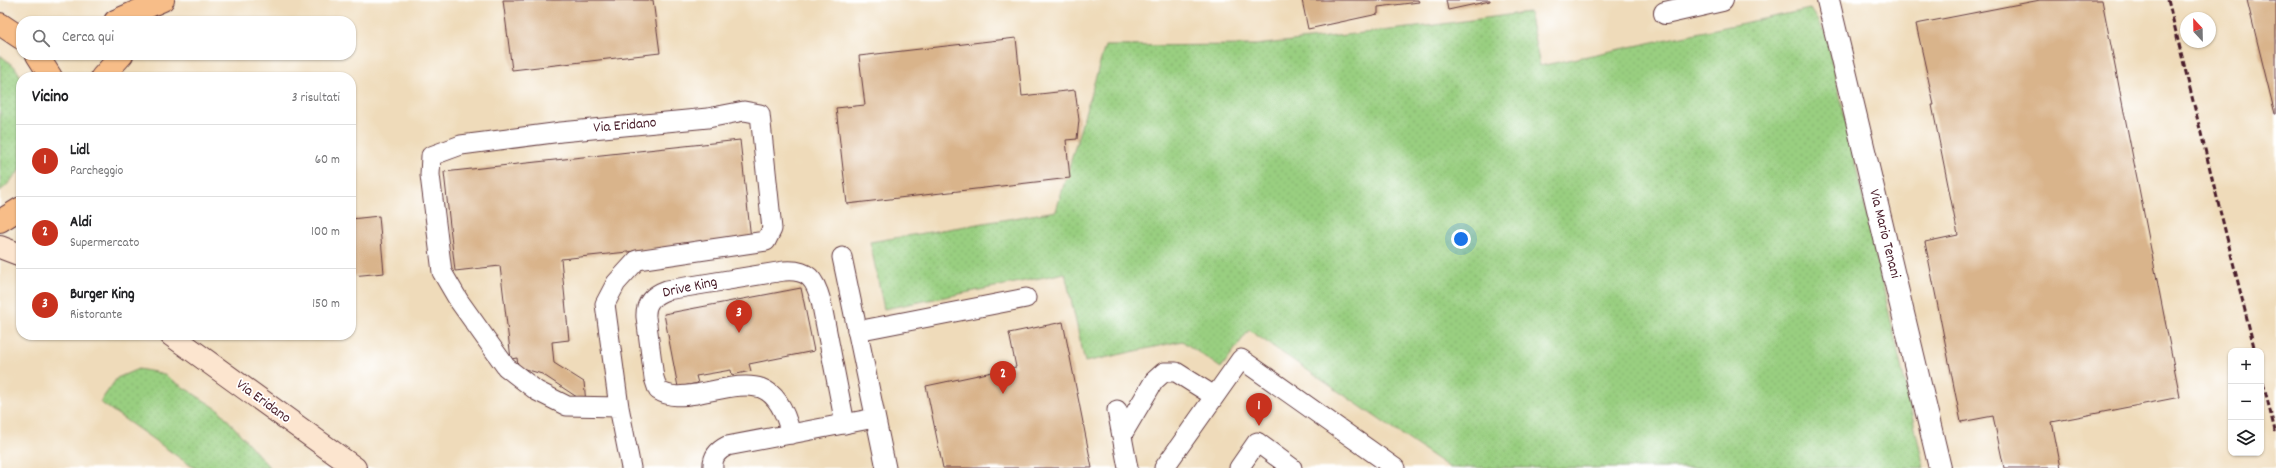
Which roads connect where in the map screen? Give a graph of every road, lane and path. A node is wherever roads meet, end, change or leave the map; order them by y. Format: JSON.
{"nodes":[{"id":1,"x":163,"y":0,"type":"edge"},
{"id":2,"x":175,"y":0,"type":"edge"},
{"id":3,"x":1722,"y":0,"type":"edge"},
{"id":4,"x":1828,"y":0,"type":"edge"},
{"id":5,"x":1665,"y":13,"type":"dead end"},
{"id":6,"x":126,"y":16,"type":"edge"},
{"id":7,"x":159,"y":16,"type":"edge"},
{"id":8,"x":8,"y":26,"type":"edge"},
{"id":9,"x":16,"y":33,"type":"edge"},
{"id":10,"x":40,"y":60,"type":"edge"},
{"id":11,"x":117,"y":60,"type":"edge"},
{"id":12,"x":48,"y":72,"type":"edge"},
{"id":13,"x":107,"y":72,"type":"edge"},
{"id":14,"x":16,"y":211,"type":"edge"},
{"id":15,"x":0,"y":221,"type":"edge"},
{"id":16,"x":0,"y":247,"type":"edge"},
{"id":17,"x":16,"y":253,"type":"edge"},
{"id":18,"x":842,"y":256,"type":"dead end"},
{"id":19,"x":1026,"y":298,"type":"dead end"},
{"id":20,"x":857,"y":331,"type":"junction"},
{"id":21,"x":178,"y":340,"type":"edge"},
{"id":22,"x":1214,"y":396,"type":"junction"},
{"id":23,"x":619,"y":407,"type":"junction"},
{"id":24,"x":1117,"y":410,"type":"dead end"},
{"id":25,"x":875,"y":418,"type":"junction"},
{"id":26,"x":845,"y":424,"type":"junction"},
{"id":27,"x":791,"y":434,"type":"junction"},
{"id":28,"x":1122,"y":434,"type":"junction"},
{"id":29,"x":350,"y":466,"type":"edge"},
{"id":30,"x":631,"y":468,"type":"edge"},
{"id":31,"x":713,"y":468,"type":"edge"},
{"id":32,"x":886,"y":468,"type":"edge"},
{"id":33,"x":1128,"y":468,"type":"edge"},
{"id":34,"x":1164,"y":468,"type":"edge"},
{"id":35,"x":1238,"y":468,"type":"edge"},
{"id":36,"x":1292,"y":468,"type":"edge"},
{"id":37,"x":1395,"y":468,"type":"edge"},
{"id":38,"x":1940,"y":468,"type":"edge"}],
"edges":[{"from":1,"to":6,"type":"main road"},
{"from":2,"to":7,"type":"main road"},
{"from":3,"to":5,"type":"street"},
{"from":4,"to":38,"type":"street","name":"Via Mario Tenani"},
{"from":8,"to":9,"type":"main road"},
{"from":10,"to":12,"type":"main road"},
{"from":11,"to":13,"type":"main road"},
{"from":14,"to":15,"type":"main road"},
{"from":16,"to":17,"type":"main road"},
{"from":18,"to":20,"type":"lane"},
{"from":19,"to":20,"type":"lane"},
{"from":20,"to":25,"type":"lane"},
{"from":21,"to":29,"type":"main road","name":"Via Eridano"},
{"from":22,"to":28,"type":"lane"},
{"from":22,"to":34,"type":"lane"},
{"from":22,"to":37,"type":"lane"},
{"from":23,"to":23,"type":"lane","name":"Via Eridano"},
{"from":23,"to":30,"type":"lane","name":"Via Eridano"},
{"from":24,"to":28,"type":"lane"},
{"from":25,"to":26,"type":"lane"},
{"from":25,"to":32,"type":"lane"},
{"from":26,"to":27,"type":"lane"},
{"from":26,"to":27,"type":"lane","name":"Drive King"},
{"from":27,"to":31,"type":"lane"},
{"from":28,"to":33,"type":"lane"},
{"from":35,"to":36,"type":"lane"}]}
